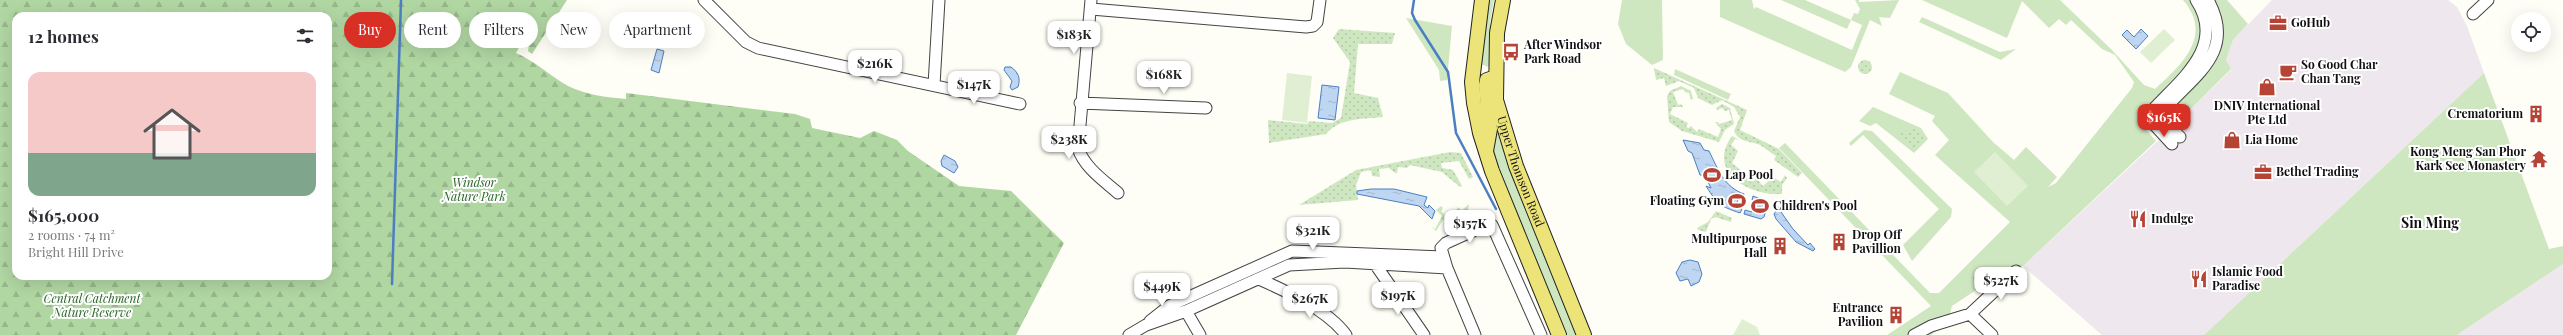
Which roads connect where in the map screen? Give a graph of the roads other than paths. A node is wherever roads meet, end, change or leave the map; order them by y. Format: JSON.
{"nodes":[{"id":1,"x":704,"y":0,"type":"edge"},
{"id":2,"x":939,"y":0,"type":"edge"},
{"id":3,"x":1320,"y":0,"type":"edge"},
{"id":4,"x":1482,"y":0,"type":"edge"},
{"id":5,"x":1503,"y":0,"type":"edge"},
{"id":6,"x":2196,"y":0,"type":"edge"},
{"id":7,"x":2208,"y":0,"type":"edge"},
{"id":8,"x":2488,"y":0,"type":"edge"},
{"id":9,"x":1091,"y":5,"type":"edge"},
{"id":10,"x":2473,"y":14,"type":"dead end"},
{"id":11,"x":2201,"y":56,"type":"junction"},
{"id":12,"x":1473,"y":63,"type":"junction"},
{"id":13,"x":2207,"y":66,"type":"junction"},
{"id":14,"x":1496,"y":71,"type":"junction"},
{"id":15,"x":934,"y":85,"type":"junction"},
{"id":16,"x":1080,"y":103,"type":"junction"},
{"id":17,"x":1020,"y":104,"type":"dead end"},
{"id":18,"x":1206,"y":108,"type":"dead end"},
{"id":19,"x":1486,"y":152,"type":"junction"},
{"id":20,"x":1118,"y":193,"type":"dead end"},
{"id":21,"x":1443,"y":257,"type":"junction"},
{"id":22,"x":1375,"y":264,"type":"junction"},
{"id":23,"x":1447,"y":268,"type":"junction"},
{"id":24,"x":2016,"y":271,"type":"dead end"},
{"id":25,"x":1258,"y":279,"type":"junction"},
{"id":26,"x":1186,"y":311,"type":"junction"},
{"id":27,"x":1970,"y":314,"type":"junction"},
{"id":28,"x":1146,"y":325,"type":"junction"},
{"id":29,"x":1129,"y":335,"type":"edge"},
{"id":30,"x":1200,"y":335,"type":"edge"},
{"id":31,"x":1346,"y":335,"type":"edge"},
{"id":32,"x":1424,"y":335,"type":"edge"},
{"id":33,"x":1475,"y":335,"type":"edge"},
{"id":34,"x":1541,"y":335,"type":"edge"},
{"id":35,"x":1559,"y":335,"type":"edge"},
{"id":36,"x":1584,"y":335,"type":"edge"},
{"id":37,"x":1914,"y":335,"type":"edge"},
{"id":38,"x":1992,"y":335,"type":"edge"}],
"edges":[{"from":1,"to":15,"type":"street"},
{"from":2,"to":15,"type":"street"},
{"from":3,"to":9,"type":"street"},
{"from":4,"to":12,"type":"main road","name":"Upper Thomson Road"},
{"from":5,"to":14,"type":"main road","name":"Upper Thomson Road"},
{"from":6,"to":11,"type":"street"},
{"from":7,"to":13,"type":"street"},
{"from":8,"to":10,"type":"street"},
{"from":9,"to":16,"type":"street"},
{"from":11,"to":13,"type":"street"},
{"from":11,"to":13,"type":"street"},
{"from":12,"to":14,"type":"main road"},
{"from":12,"to":19,"type":"main road","name":"Upper Thomson Road"},
{"from":14,"to":19,"type":"main road"},
{"from":14,"to":36,"type":"main road","name":"Upper Thomson Road"},
{"from":15,"to":17,"type":"street"},
{"from":16,"to":18,"type":"street"},
{"from":16,"to":20,"type":"street"},
{"from":19,"to":35,"type":"main road","name":"Upper Thomson Road"},
{"from":21,"to":23,"type":"street"},
{"from":21,"to":28,"type":"street"},
{"from":21,"to":34,"type":"street"},
{"from":22,"to":23,"type":"street"},
{"from":22,"to":25,"type":"street"},
{"from":22,"to":32,"type":"street"},
{"from":23,"to":33,"type":"street"},
{"from":24,"to":27,"type":"street"},
{"from":25,"to":26,"type":"street"},
{"from":25,"to":31,"type":"street"},
{"from":26,"to":28,"type":"street"},
{"from":26,"to":30,"type":"street"},
{"from":27,"to":37,"type":"street"},
{"from":27,"to":38,"type":"street"},
{"from":28,"to":29,"type":"street"}]}
